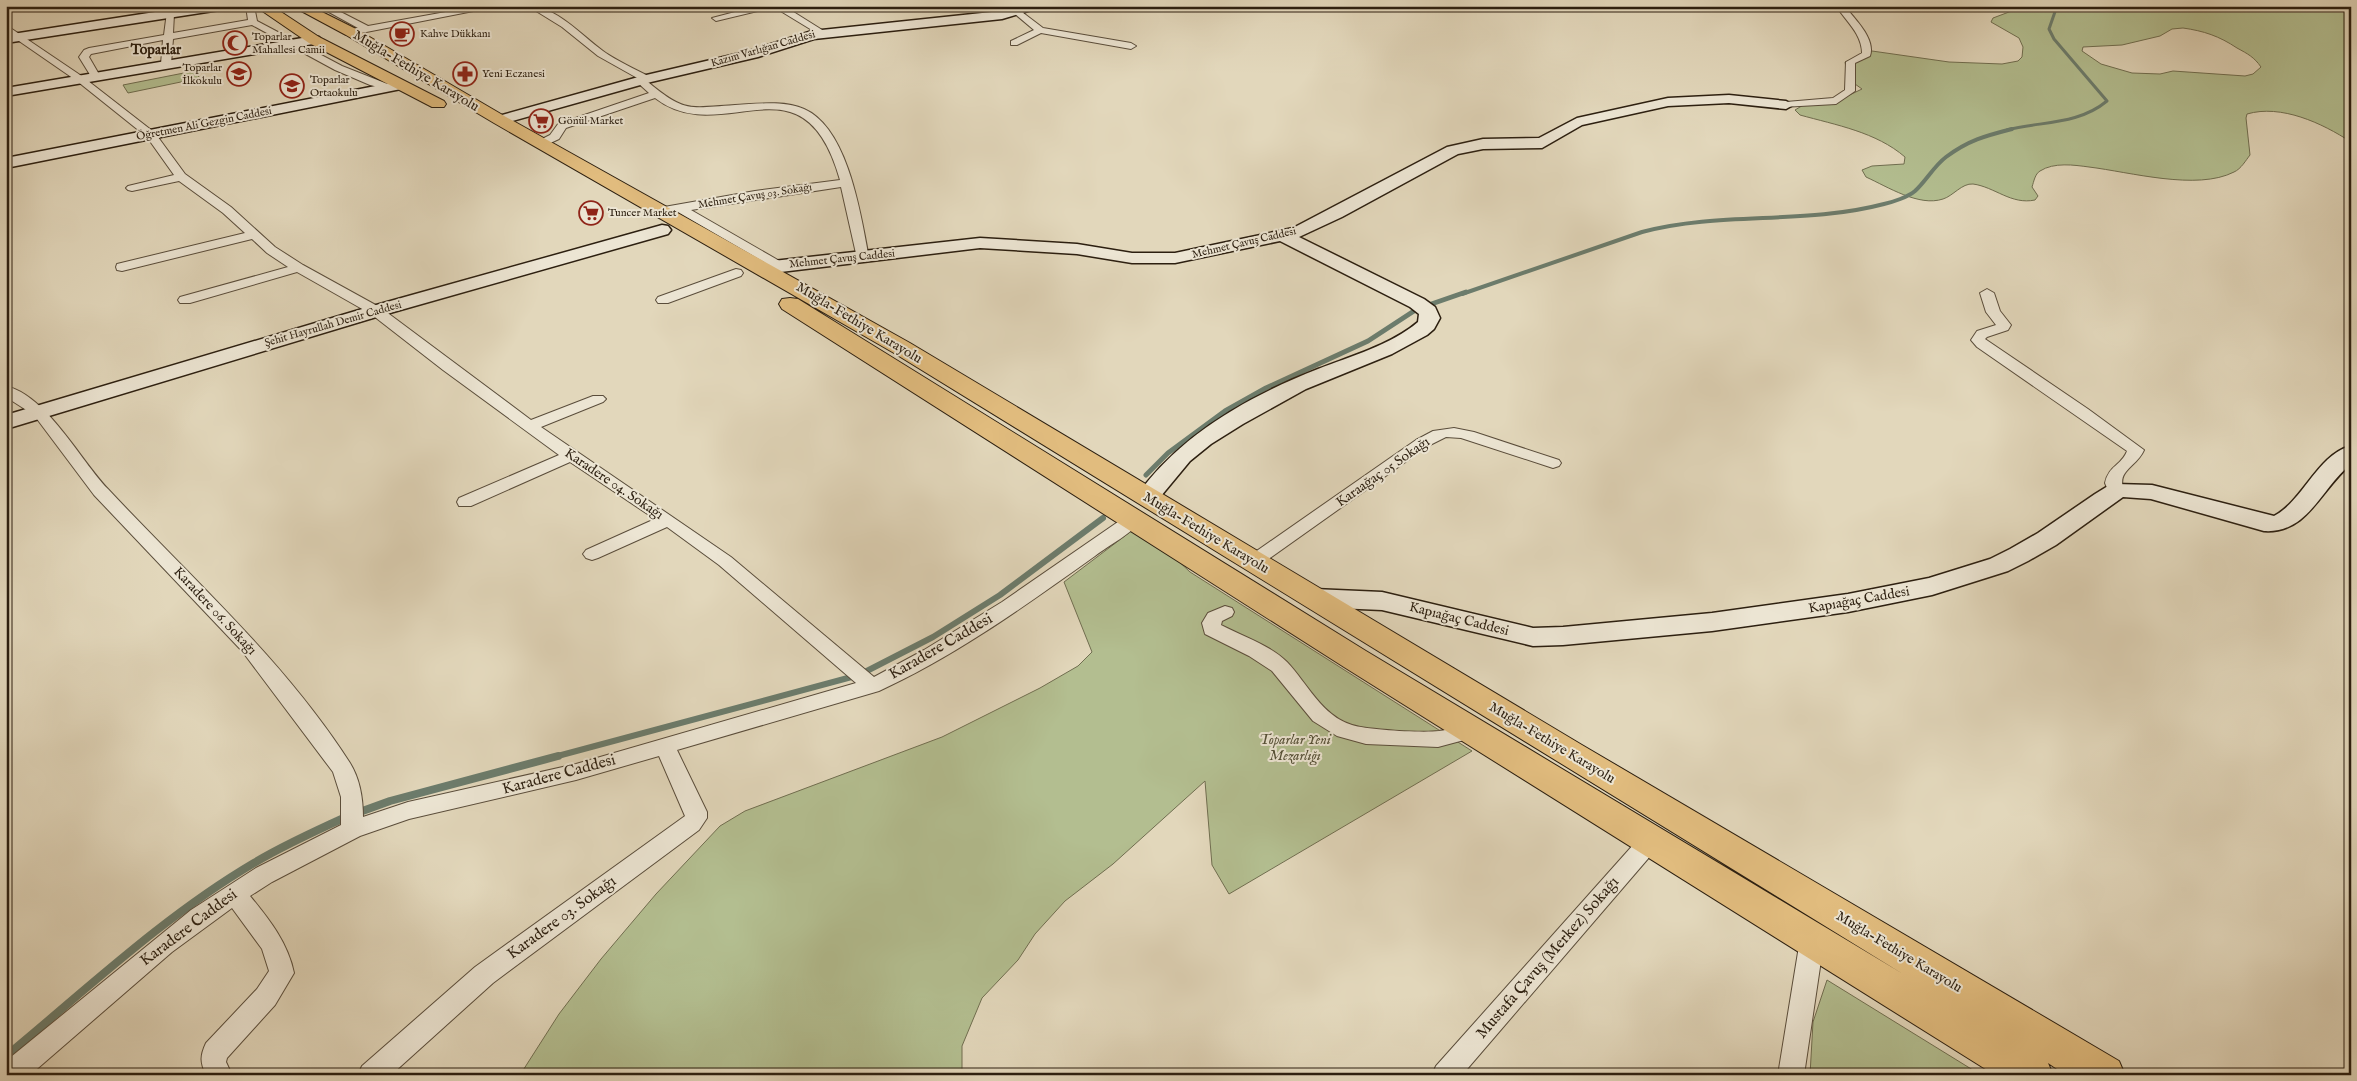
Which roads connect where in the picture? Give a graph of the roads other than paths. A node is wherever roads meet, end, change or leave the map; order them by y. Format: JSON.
{"nodes":[{"id":1,"x":220,"y":6,"type":"edge"},
{"id":2,"x":250,"y":6,"type":"edge"},
{"id":3,"x":299,"y":6,"type":"edge"},
{"id":4,"x":322,"y":6,"type":"edge"},
{"id":5,"x":495,"y":6,"type":"edge"},
{"id":6,"x":532,"y":6,"type":"edge"},
{"id":7,"x":771,"y":6,"type":"edge"},
{"id":8,"x":778,"y":6,"type":"edge"},
{"id":9,"x":1031,"y":6,"type":"edge"},
{"id":10,"x":1840,"y":6,"type":"edge"},
{"id":11,"x":1018,"y":12,"type":"junction"},
{"id":12,"x":170,"y":14,"type":"junction"},
{"id":13,"x":258,"y":14,"type":"edge"},
{"id":14,"x":716,"y":18,"type":"dead end"},
{"id":15,"x":6,"y":28,"type":"edge"},
{"id":16,"x":359,"y":30,"type":"junction"},
{"id":17,"x":1040,"y":30,"type":"junction"},
{"id":18,"x":823,"y":33,"type":"junction"},
{"id":19,"x":167,"y":36,"type":"junction"},
{"id":20,"x":21,"y":37,"type":"junction"},
{"id":21,"x":6,"y":39,"type":"edge"},
{"id":22,"x":305,"y":42,"type":"junction"},
{"id":23,"x":1014,"y":43,"type":"dead end"},
{"id":24,"x":1131,"y":46,"type":"dead end"},
{"id":25,"x":166,"y":64,"type":"junction"},
{"id":26,"x":95,"y":76,"type":"junction"},
{"id":27,"x":80,"y":79,"type":"junction"},
{"id":28,"x":644,"y":80,"type":"junction"},
{"id":29,"x":396,"y":86,"type":"junction"},
{"id":30,"x":6,"y":92,"type":"edge"},
{"id":31,"x":657,"y":94,"type":"junction"},
{"id":32,"x":1786,"y":105,"type":"joint"},
{"id":33,"x":500,"y":120,"type":"junction"},
{"id":34,"x":151,"y":135,"type":"junction"},
{"id":35,"x":542,"y":143,"type":"junction"},
{"id":36,"x":6,"y":163,"type":"edge"},
{"id":37,"x":182,"y":177,"type":"junction"},
{"id":38,"x":846,"y":183,"type":"junction"},
{"id":39,"x":132,"y":188,"type":"dead end"},
{"id":40,"x":669,"y":217,"type":"junction"},
{"id":41,"x":254,"y":236,"type":"junction"},
{"id":42,"x":1283,"y":236,"type":"junction"},
{"id":43,"x":184,"y":256,"type":"dead end"},
{"id":44,"x":863,"y":258,"type":"junction"},
{"id":45,"x":122,"y":267,"type":"dead end"},
{"id":46,"x":771,"y":267,"type":"junction"},
{"id":47,"x":298,"y":268,"type":"junction"},
{"id":48,"x":736,"y":273,"type":"junction"},
{"id":49,"x":1986,"y":293,"type":"dead end"},
{"id":50,"x":185,"y":300,"type":"dead end"},
{"id":51,"x":663,"y":300,"type":"dead end"},
{"id":52,"x":376,"y":311,"type":"junction"},
{"id":53,"x":6,"y":390,"type":"edge"},
{"id":54,"x":598,"y":400,"type":"dead end"},
{"id":55,"x":39,"y":412,"type":"junction"},
{"id":56,"x":6,"y":422,"type":"edge"},
{"id":57,"x":530,"y":426,"type":"junction"},
{"id":58,"x":2351,"y":453,"type":"edge"},
{"id":59,"x":571,"y":456,"type":"junction"},
{"id":60,"x":1553,"y":463,"type":"dead end"},
{"id":61,"x":2116,"y":492,"type":"junction"},
{"id":62,"x":465,"y":502,"type":"dead end"},
{"id":63,"x":1141,"y":508,"type":"junction"},
{"id":64,"x":668,"y":520,"type":"junction"},
{"id":65,"x":592,"y":554,"type":"dead end"},
{"id":66,"x":1254,"y":561,"type":"junction"},
{"id":67,"x":1314,"y":598,"type":"junction"},
{"id":68,"x":1225,"y":612,"type":"dead end"},
{"id":69,"x":870,"y":683,"type":"junction"},
{"id":70,"x":1472,"y":731,"type":"junction"},
{"id":71,"x":664,"y":745,"type":"junction"},
{"id":72,"x":353,"y":815,"type":"junction"},
{"id":73,"x":1650,"y":841,"type":"junction"},
{"id":74,"x":234,"y":893,"type":"junction"},
{"id":75,"x":1812,"y":940,"type":"junction"},
{"id":76,"x":10,"y":1075,"type":"edge"},
{"id":77,"x":219,"y":1075,"type":"edge"},
{"id":78,"x":371,"y":1075,"type":"edge"},
{"id":79,"x":1445,"y":1075,"type":"edge"},
{"id":80,"x":1791,"y":1075,"type":"edge"},
{"id":81,"x":2032,"y":1075,"type":"edge"},
{"id":82,"x":2104,"y":1075,"type":"edge"}],
"edges":[{"from":1,"to":12,"type":"street"},
{"from":2,"to":13,"type":"street"},
{"from":3,"to":16,"type":"highway","name":"Muğla-Fethiye Karayolu"},
{"from":4,"to":16,"type":"street"},
{"from":5,"to":16,"type":"street"},
{"from":6,"to":28,"type":"street"},
{"from":7,"to":14,"type":"street"},
{"from":8,"to":18,"type":"street"},
{"from":9,"to":11,"type":"street","name":"Kazım Varlığan Caddesi"},
{"from":10,"to":32,"type":"street"},
{"from":11,"to":17,"type":"street"},
{"from":11,"to":18,"type":"street","name":"Kazım Varlığan Caddesi"},
{"from":12,"to":19,"type":"street"},
{"from":12,"to":20,"type":"street"},
{"from":13,"to":19,"type":"street"},
{"from":13,"to":22,"type":"highway","name":"Muğla-Fethiye Karayolu"},
{"from":15,"to":20,"type":"street","name":"Karadere 04. Sokağı"},
{"from":16,"to":22,"type":"highway"},
{"from":16,"to":33,"type":"highway","name":"Muğla-Fethiye Karayolu"},
{"from":17,"to":23,"type":"street"},
{"from":17,"to":24,"type":"street"},
{"from":18,"to":28,"type":"street","name":"Kazım Varlığan Caddesi"},
{"from":19,"to":25,"type":"street"},
{"from":19,"to":26,"type":"street"},
{"from":20,"to":21,"type":"street"},
{"from":20,"to":27,"type":"street","name":"Karadere 04. Sokağı"},
{"from":22,"to":25,"type":"street"},
{"from":22,"to":29,"type":"highway","name":"Muğla-Fethiye Karayolu"},
{"from":25,"to":26,"type":"street"},
{"from":26,"to":27,"type":"street"},
{"from":27,"to":30,"type":"street"},
{"from":27,"to":34,"type":"street","name":"Karadere 04. Sokağı"},
{"from":28,"to":31,"type":"street"},
{"from":28,"to":33,"type":"street","name":"Kazım Varlığan Caddesi"},
{"from":29,"to":34,"type":"street","name":"Öğretmen Ali Gezgin Caddesi"},
{"from":29,"to":40,"type":"highway","name":"Muğla-Fethiye Karayolu"},
{"from":31,"to":35,"type":"street"},
{"from":31,"to":38,"type":"street"},
{"from":32,"to":42,"type":"street","name":"Mehmet Çavuş Caddesi"},
{"from":33,"to":35,"type":"highway","name":"Muğla-Fethiye Karayolu"},
{"from":34,"to":36,"type":"street","name":"Öğretmen Ali Gezgin Caddesi"},
{"from":34,"to":37,"type":"street","name":"Karadere 04. Sokağı"},
{"from":35,"to":40,"type":"highway","name":"Muğla-Fethiye Karayolu"},
{"from":37,"to":39,"type":"street"},
{"from":37,"to":41,"type":"street","name":"Karadere 04. Sokağı"},
{"from":38,"to":40,"type":"street","name":"Mehmet Çavuş 03. Sokağı"},
{"from":38,"to":44,"type":"street"},
{"from":40,"to":46,"type":"highway","name":"Muğla-Fethiye Karayolu"},
{"from":40,"to":48,"type":"highway","name":"Muğla-Fethiye Karayolu"},
{"from":40,"to":52,"type":"street","name":"Şehit Hayrullah Demir Caddesi"},
{"from":41,"to":43,"type":"street"},
{"from":41,"to":45,"type":"street"},
{"from":41,"to":47,"type":"street","name":"Karadere 04. Sokağı"},
{"from":42,"to":44,"type":"street","name":"Mehmet Çavuş Caddesi"},
{"from":42,"to":63,"type":"street"},
{"from":44,"to":46,"type":"street","name":"Mehmet Çavuş Caddesi"},
{"from":46,"to":63,"type":"highway","name":"Muğla-Fethiye Karayolu"},
{"from":47,"to":50,"type":"street"},
{"from":47,"to":52,"type":"street","name":"Karadere 04. Sokağı"},
{"from":48,"to":51,"type":"street"},
{"from":48,"to":63,"type":"highway","name":"Muğla-Fethiye Karayolu"},
{"from":49,"to":61,"type":"street"},
{"from":52,"to":55,"type":"street","name":"Şehit Hayrullah Demir Caddesi"},
{"from":52,"to":57,"type":"street","name":"Karadere 04. Sokağı"},
{"from":53,"to":55,"type":"street","name":"Karadere 06. Sokağı"},
{"from":54,"to":57,"type":"street"},
{"from":55,"to":56,"type":"street","name":"Şehit Hayrullah Demir Caddesi"},
{"from":55,"to":72,"type":"street","name":"Karadere 06. Sokağı"},
{"from":57,"to":59,"type":"street","name":"Karadere 04. Sokağı"},
{"from":58,"to":61,"type":"street"},
{"from":59,"to":62,"type":"street"},
{"from":59,"to":64,"type":"street","name":"Karadere 04. Sokağı"},
{"from":60,"to":66,"type":"street","name":"Karaağaç 05 Sokağı"},
{"from":61,"to":67,"type":"street","name":"Kapıağaç Caddesi"},
{"from":63,"to":66,"type":"highway","name":"Muğla-Fethiye Karayolu"},
{"from":63,"to":69,"type":"street","name":"Karadere Caddesi"},
{"from":63,"to":70,"type":"highway","name":"Muğla-Fethiye Karayolu"},
{"from":64,"to":65,"type":"street"},
{"from":64,"to":69,"type":"street","name":"Karadere 04. Sokağı"},
{"from":66,"to":67,"type":"highway","name":"Muğla-Fethiye Karayolu"},
{"from":67,"to":82,"type":"highway","name":"Muğla-Fethiye Karayolu"},
{"from":68,"to":70,"type":"street"},
{"from":69,"to":71,"type":"street","name":"Karadere Caddesi"},
{"from":70,"to":73,"type":"highway","name":"Muğla-Fethiye Karayolu"},
{"from":71,"to":72,"type":"street","name":"Karadere Caddesi"},
{"from":71,"to":78,"type":"street","name":"Karadere 03. Sokağı"},
{"from":72,"to":74,"type":"street","name":"Karadere Caddesi"},
{"from":73,"to":75,"type":"highway","name":"Muğla-Fethiye Karayolu"},
{"from":73,"to":79,"type":"street","name":"Mustafa Çavuş (Merkez) Sokağı"},
{"from":74,"to":76,"type":"street","name":"Karadere Caddesi"},
{"from":74,"to":77,"type":"street"},
{"from":75,"to":80,"type":"street"},
{"from":75,"to":81,"type":"highway","name":"Muğla-Fethiye Karayolu"}]}
